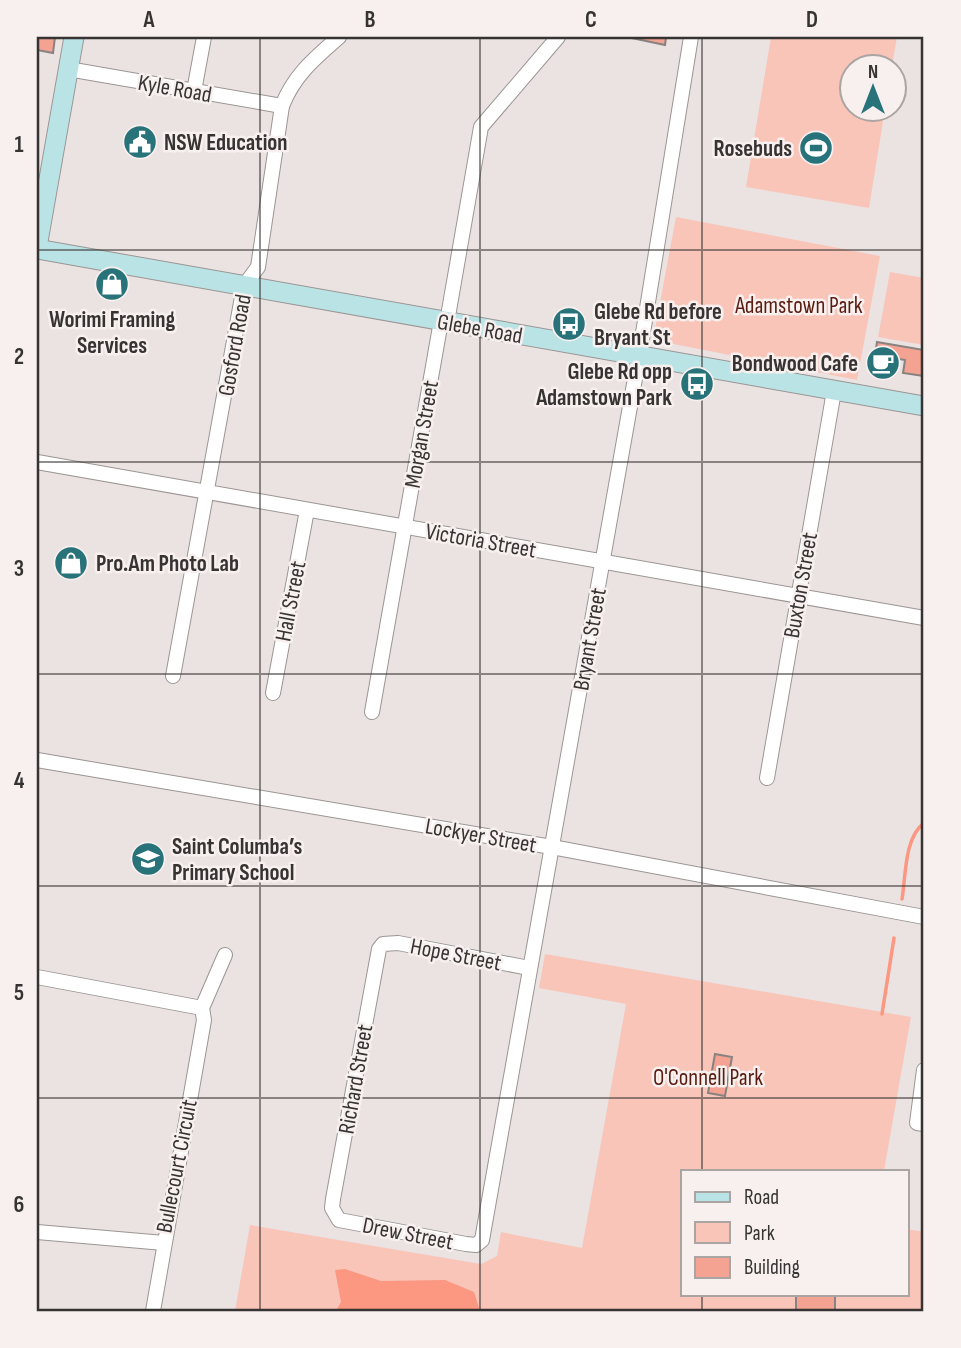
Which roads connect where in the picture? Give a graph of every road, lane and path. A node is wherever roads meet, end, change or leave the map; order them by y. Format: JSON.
{"nodes":[{"id":1,"x":74,"y":37,"type":"edge"},
{"id":2,"x":204,"y":37,"type":"edge"},
{"id":3,"x":339,"y":37,"type":"edge"},
{"id":4,"x":558,"y":37,"type":"edge"},
{"id":5,"x":691,"y":37,"type":"edge"},
{"id":6,"x":68,"y":69,"type":"junction"},
{"id":7,"x":194,"y":91,"type":"junction"},
{"id":8,"x":282,"y":106,"type":"junction"},
{"id":9,"x":37,"y":248,"type":"edge"},
{"id":10,"x":244,"y":286,"type":"junction"},
{"id":11,"x":444,"y":322,"type":"junction"},
{"id":12,"x":639,"y":356,"type":"junction"},
{"id":13,"x":834,"y":391,"type":"junction"},
{"id":14,"x":924,"y":407,"type":"edge"},
{"id":15,"x":37,"y":462,"type":"edge"},
{"id":16,"x":208,"y":491,"type":"junction"},
{"id":17,"x":307,"y":509,"type":"junction"},
{"id":18,"x":405,"y":526,"type":"junction"},
{"id":19,"x":602,"y":562,"type":"junction"},
{"id":20,"x":798,"y":596,"type":"junction"},
{"id":21,"x":924,"y":618,"type":"edge"},
{"id":22,"x":173,"y":676,"type":"dead end"},
{"id":23,"x":273,"y":693,"type":"dead end"},
{"id":24,"x":372,"y":712,"type":"dead end"},
{"id":25,"x":37,"y":760,"type":"edge"},
{"id":26,"x":767,"y":778,"type":"dead end"},
{"id":27,"x":552,"y":847,"type":"junction"},
{"id":28,"x":924,"y":917,"type":"edge"},
{"id":29,"x":383,"y":944,"type":"joint"},
{"id":30,"x":225,"y":955,"type":"dead end"},
{"id":31,"x":529,"y":968,"type":"junction"},
{"id":32,"x":37,"y":977,"type":"edge"},
{"id":33,"x":202,"y":1008,"type":"junction"},
{"id":34,"x":924,"y":1070,"type":"edge"},
{"id":35,"x":921,"y":1123,"type":"edge"},
{"id":36,"x":335,"y":1215,"type":"joint"},
{"id":37,"x":37,"y":1232,"type":"edge"},
{"id":38,"x":482,"y":1240,"type":"joint"},
{"id":39,"x":164,"y":1242,"type":"junction"},
{"id":40,"x":153,"y":1311,"type":"edge"}],
"edges":[{"from":1,"to":6,"type":"main road"},
{"from":2,"to":7,"type":"street"},
{"from":3,"to":8,"type":"street","name":"Gosford Road"},
{"from":4,"to":11,"type":"street","name":"Morgan Street"},
{"from":5,"to":12,"type":"street","name":"Bryant Street"},
{"from":6,"to":7,"type":"street","name":"Kyle Road"},
{"from":6,"to":9,"type":"main road"},
{"from":7,"to":8,"type":"street","name":"Kyle Road"},
{"from":8,"to":10,"type":"street","name":"Gosford Road"},
{"from":9,"to":10,"type":"main road","name":"Glebe Road"},
{"from":10,"to":11,"type":"main road","name":"Glebe Road"},
{"from":10,"to":16,"type":"street","name":"Gosford Road"},
{"from":11,"to":12,"type":"main road","name":"Glebe Road"},
{"from":11,"to":18,"type":"street","name":"Morgan Street"},
{"from":12,"to":13,"type":"main road","name":"Glebe Road"},
{"from":12,"to":19,"type":"street","name":"Bryant Street"},
{"from":13,"to":14,"type":"main road","name":"Glebe Road"},
{"from":13,"to":20,"type":"street","name":"Buxton Street"},
{"from":15,"to":16,"type":"street","name":"Victoria Street"},
{"from":16,"to":17,"type":"street","name":"Victoria Street"},
{"from":16,"to":22,"type":"street","name":"Gosford Road"},
{"from":17,"to":18,"type":"street","name":"Victoria Street"},
{"from":17,"to":23,"type":"street","name":"Hall Street"},
{"from":18,"to":19,"type":"street","name":"Victoria Street"},
{"from":18,"to":24,"type":"street","name":"Morgan Street"},
{"from":19,"to":20,"type":"street","name":"Victoria Street"},
{"from":19,"to":27,"type":"street","name":"Bryant Street"},
{"from":20,"to":21,"type":"street","name":"Victoria Street"},
{"from":20,"to":26,"type":"street","name":"Buxton Street"},
{"from":25,"to":27,"type":"street","name":"Lockyer Street"},
{"from":27,"to":28,"type":"street","name":"Lockyer Street"},
{"from":27,"to":31,"type":"street","name":"Bryant Street"},
{"from":29,"to":31,"type":"street","name":"Hope Street"},
{"from":29,"to":36,"type":"street","name":"Richard Street"},
{"from":30,"to":33,"type":"street","name":"Bullecourt Circuit"},
{"from":31,"to":38,"type":"street","name":"Bryant Street"},
{"from":32,"to":33,"type":"street"},
{"from":33,"to":39,"type":"street","name":"Bullecourt Circuit"},
{"from":34,"to":35,"type":"street"},
{"from":36,"to":38,"type":"street","name":"Drew Street"},
{"from":37,"to":39,"type":"street","name":"Bullecourt Circuit"},
{"from":39,"to":40,"type":"street"}]}
